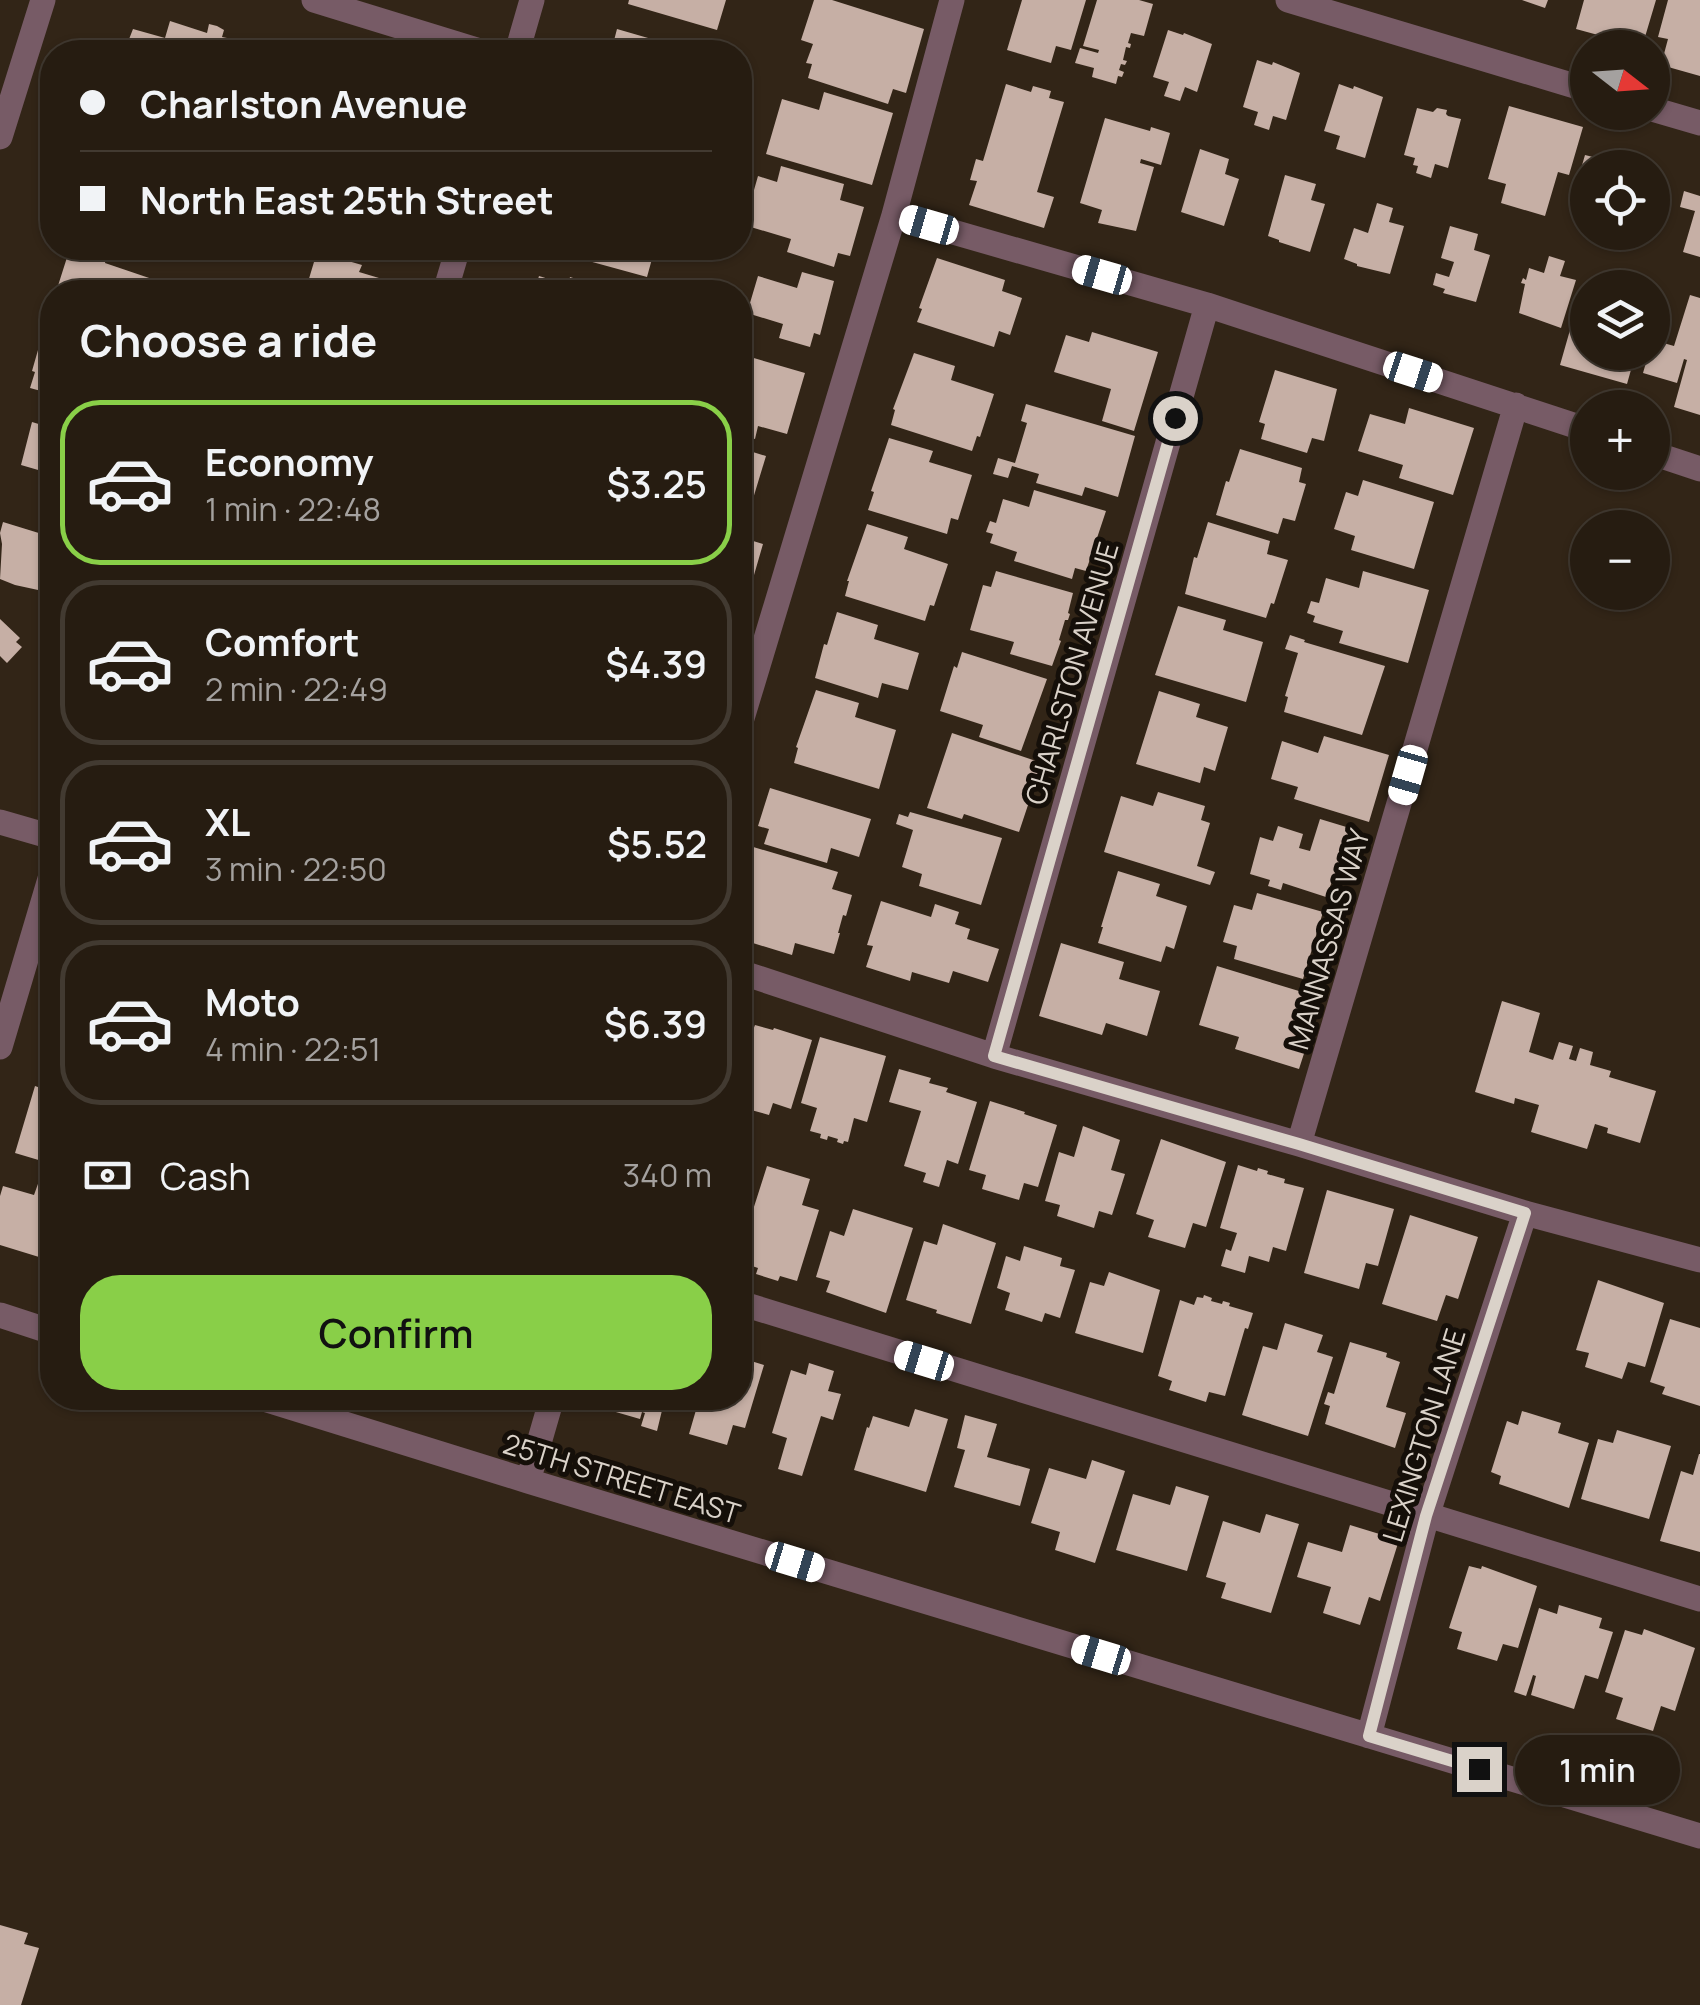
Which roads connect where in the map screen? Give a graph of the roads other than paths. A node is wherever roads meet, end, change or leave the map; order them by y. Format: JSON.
{"nodes":[{"id":1,"x":43,"y":0,"type":"edge"},
{"id":2,"x":314,"y":0,"type":"edge"},
{"id":3,"x":532,"y":0,"type":"edge"},
{"id":4,"x":952,"y":0,"type":"edge"},
{"id":5,"x":1288,"y":0,"type":"edge"},
{"id":6,"x":444,"y":40,"type":"edge"},
{"id":7,"x":520,"y":40,"type":"edge"},
{"id":8,"x":1570,"y":85,"type":"edge"},
{"id":9,"x":1670,"y":114,"type":"edge"},
{"id":10,"x":1700,"y":123,"type":"edge"},
{"id":11,"x":0,"y":137,"type":"edge"},
{"id":12,"x":894,"y":215,"type":"junction"},
{"id":13,"x":1207,"y":305,"type":"junction"},
{"id":14,"x":1516,"y":406,"type":"junction"},
{"id":15,"x":1570,"y":424,"type":"edge"},
{"id":16,"x":1670,"y":458,"type":"edge"},
{"id":17,"x":1700,"y":469,"type":"edge"},
{"id":18,"x":752,"y":685,"type":"edge"},
{"id":19,"x":0,"y":822,"type":"edge"},
{"id":20,"x":40,"y":833,"type":"edge"},
{"id":21,"x":40,"y":912,"type":"edge"},
{"id":22,"x":752,"y":976,"type":"edge"},
{"id":23,"x":0,"y":1047,"type":"edge"},
{"id":24,"x":994,"y":1056,"type":"junction"},
{"id":25,"x":1299,"y":1144,"type":"junction"},
{"id":26,"x":1525,"y":1213,"type":"junction"},
{"id":27,"x":1700,"y":1260,"type":"edge"},
{"id":28,"x":752,"y":1307,"type":"edge"},
{"id":29,"x":0,"y":1316,"type":"edge"},
{"id":30,"x":40,"y":1328,"type":"edge"},
{"id":31,"x":300,"y":1410,"type":"edge"},
{"id":32,"x":549,"y":1410,"type":"edge"},
{"id":33,"x":528,"y":1481,"type":"junction"},
{"id":34,"x":1426,"y":1516,"type":"junction"},
{"id":35,"x":1700,"y":1599,"type":"edge"},
{"id":36,"x":1369,"y":1736,"type":"junction"},
{"id":37,"x":1700,"y":1836,"type":"edge"}],
"edges":[{"from":1,"to":11,"type":"street"},
{"from":2,"to":6,"type":"street"},
{"from":3,"to":7,"type":"street"},
{"from":4,"to":12,"type":"street"},
{"from":5,"to":8,"type":"street"},
{"from":9,"to":10,"type":"street"},
{"from":12,"to":13,"type":"street"},
{"from":12,"to":18,"type":"street"},
{"from":13,"to":14,"type":"street"},
{"from":13,"to":24,"type":"street","name":"CHARLSTON AVENUE"},
{"from":14,"to":15,"type":"street"},
{"from":14,"to":25,"type":"street","name":"MANNASSAS WAY"},
{"from":16,"to":17,"type":"street"},
{"from":19,"to":20,"type":"street"},
{"from":21,"to":23,"type":"street"},
{"from":22,"to":24,"type":"street"},
{"from":24,"to":25,"type":"street"},
{"from":25,"to":26,"type":"street"},
{"from":26,"to":27,"type":"street"},
{"from":26,"to":34,"type":"street","name":"LEXINGTON LANE"},
{"from":28,"to":34,"type":"street"},
{"from":29,"to":30,"type":"street"},
{"from":31,"to":33,"type":"street","name":"25TH STREET EAST"},
{"from":32,"to":33,"type":"street"},
{"from":33,"to":36,"type":"street","name":"25TH STREET EAST"},
{"from":34,"to":35,"type":"street"},
{"from":34,"to":36,"type":"street","name":"LEXINGTON LANE"},
{"from":36,"to":37,"type":"street","name":"25TH STREET EAST"}]}
